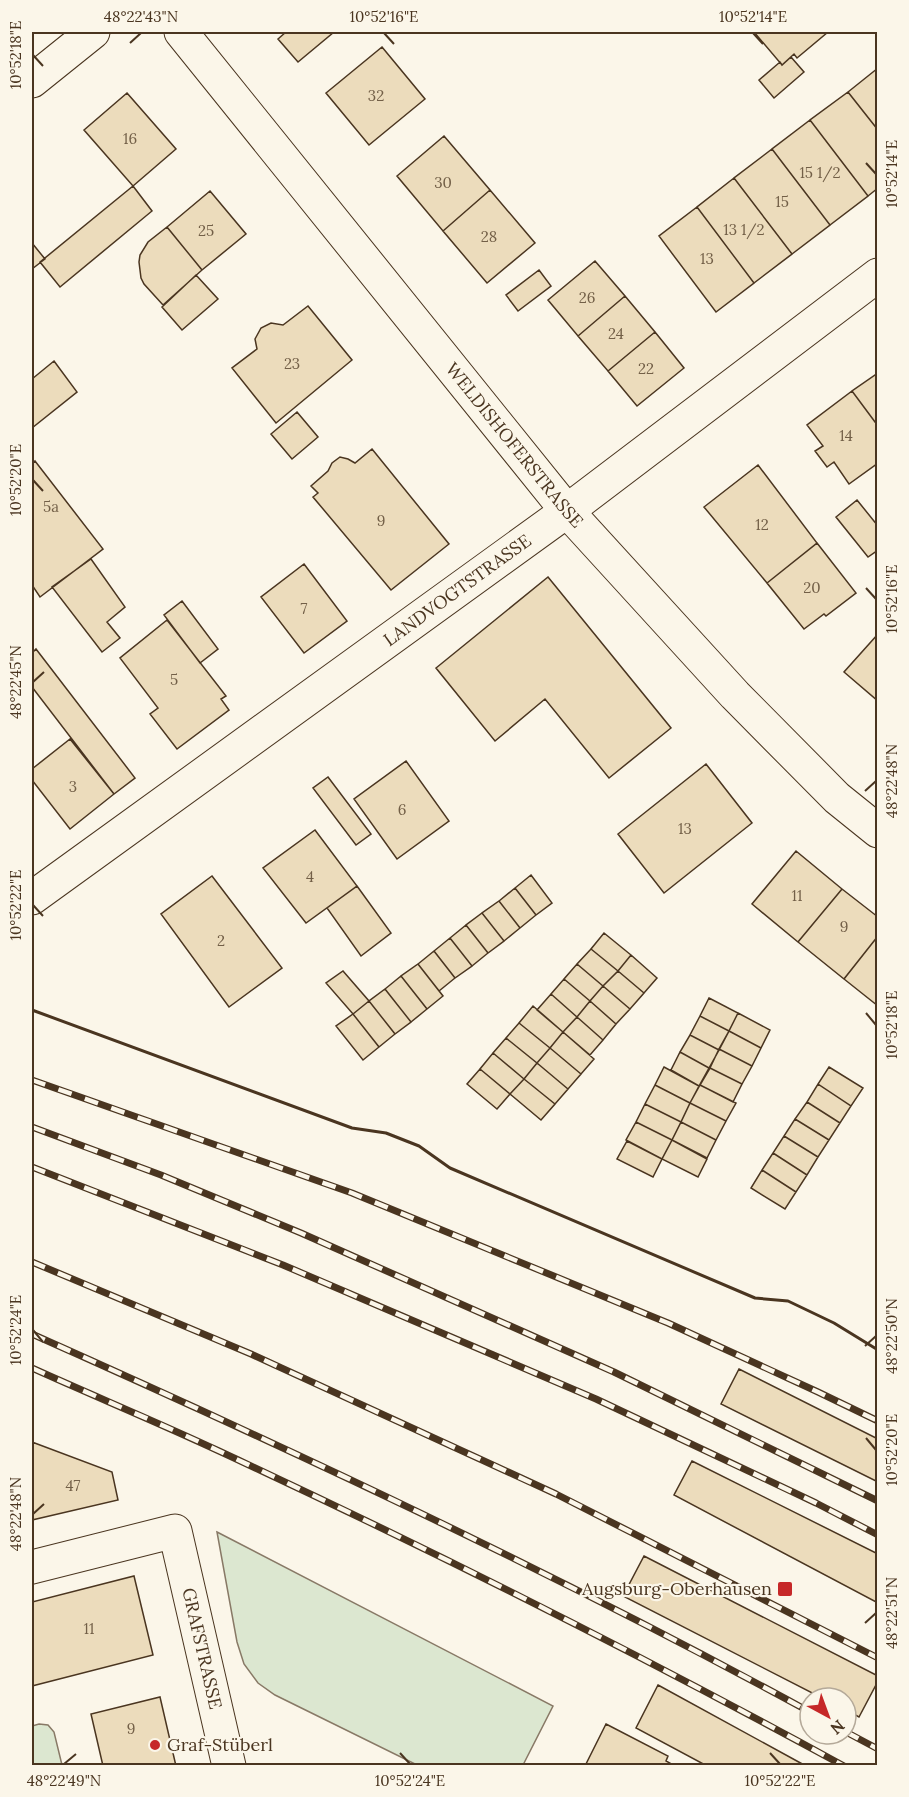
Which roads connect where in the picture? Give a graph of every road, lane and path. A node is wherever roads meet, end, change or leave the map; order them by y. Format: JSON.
{"nodes":[{"id":1,"x":93,"y":32,"type":"edge"},
{"id":2,"x":181,"y":32,"type":"edge"},
{"id":3,"x":32,"y":81,"type":"edge"},
{"id":4,"x":878,"y":275,"type":"edge"},
{"id":5,"x":567,"y":511,"type":"junction"},
{"id":6,"x":878,"y":831,"type":"edge"},
{"id":7,"x":32,"y":898,"type":"edge"},
{"id":8,"x":32,"y":1568,"type":"edge"},
{"id":9,"x":230,"y":1766,"type":"edge"}],
"edges":[{"from":1,"to":3,"type":"street"},
{"from":2,"to":5,"type":"street","name":"WELDISHOFERSTRASSE"},
{"from":4,"to":5,"type":"street","name":"LANDVOGTSTRASSE"},
{"from":5,"to":6,"type":"street","name":"WELDISHOFERSTRASSE"},
{"from":5,"to":7,"type":"street","name":"LANDVOGTSTRASSE"},
{"from":8,"to":9,"type":"street","name":"GRAFSTRASSE"}]}
